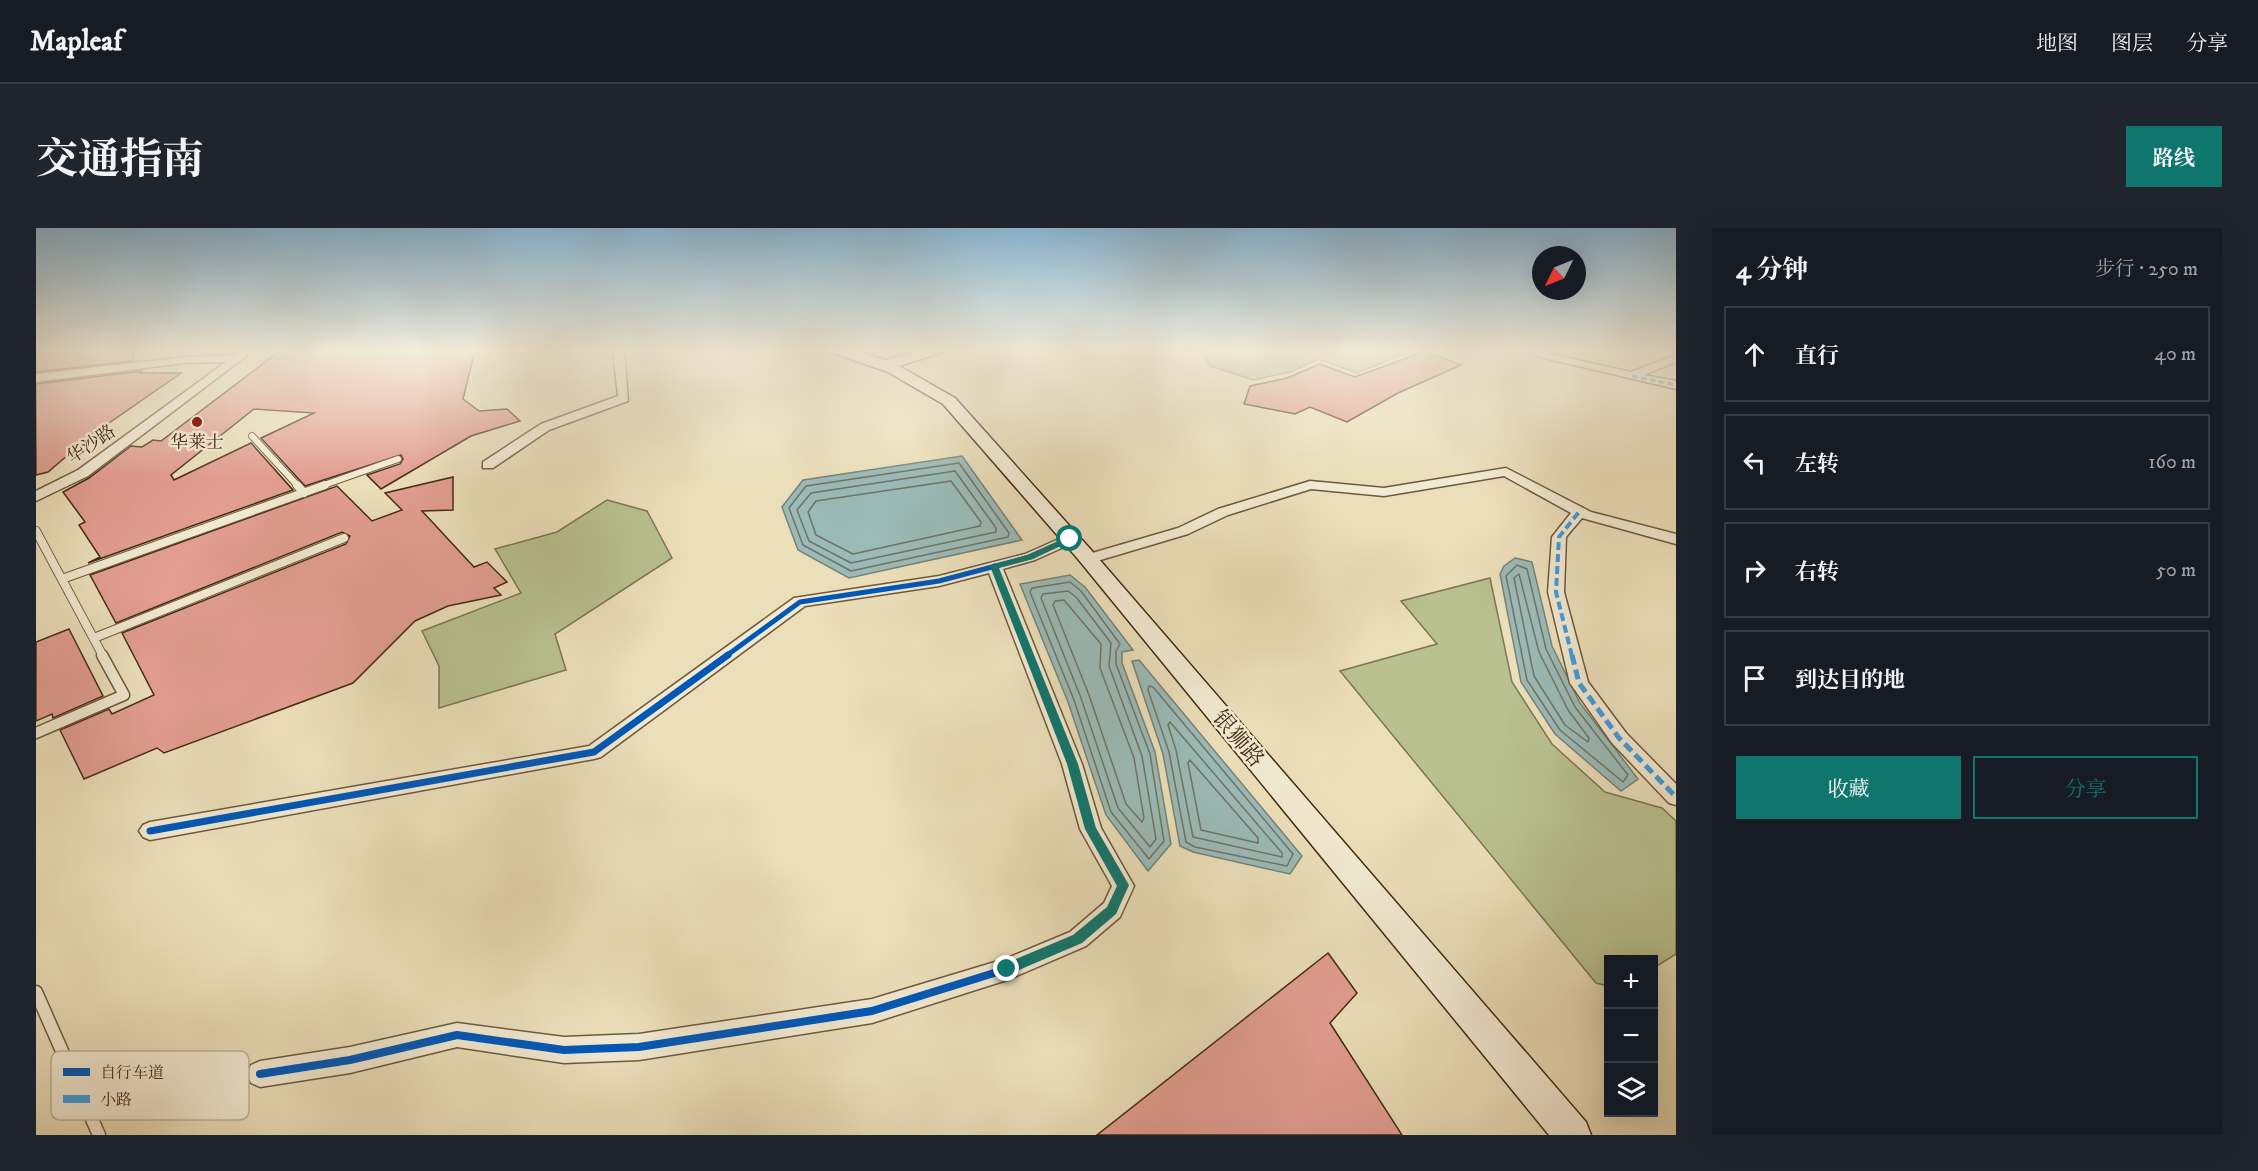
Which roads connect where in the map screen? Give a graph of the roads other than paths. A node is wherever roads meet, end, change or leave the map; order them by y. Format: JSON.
{"nodes":[{"id":1,"x":192,"y":392,"type":"edge"},
{"id":2,"x":623,"y":392,"type":"edge"},
{"id":3,"x":937,"y":392,"type":"edge"},
{"id":4,"x":252,"y":436,"type":"dead end"},
{"id":5,"x":398,"y":459,"type":"dead end"},
{"id":6,"x":488,"y":465,"type":"dead end"},
{"id":7,"x":304,"y":493,"type":"junction"},
{"id":8,"x":36,"y":497,"type":"edge"},
{"id":9,"x":1579,"y":512,"type":"junction"},
{"id":10,"x":36,"y":531,"type":"edge"},
{"id":11,"x":345,"y":538,"type":"dead end"},
{"id":12,"x":1676,"y":538,"type":"edge"},
{"id":13,"x":1070,"y":539,"type":"junction"},
{"id":14,"x":1088,"y":559,"type":"junction"},
{"id":15,"x":994,"y":566,"type":"junction"},
{"id":16,"x":62,"y":579,"type":"junction"},
{"id":17,"x":94,"y":638,"type":"junction"},
{"id":18,"x":36,"y":733,"type":"edge"},
{"id":19,"x":1676,"y":797,"type":"edge"},
{"id":20,"x":150,"y":831,"type":"dead end"},
{"id":21,"x":36,"y":992,"type":"edge"},
{"id":22,"x":62,"y":1051,"type":"edge"},
{"id":23,"x":261,"y":1074,"type":"dead end"},
{"id":24,"x":92,"y":1120,"type":"edge"},
{"id":25,"x":99,"y":1135,"type":"edge"},
{"id":26,"x":1573,"y":1135,"type":"edge"}],
"edges":[{"from":1,"to":8,"type":"street","name":"华沙路"},
{"from":2,"to":6,"type":"street"},
{"from":3,"to":13,"type":"main road","name":"银狮路"},
{"from":4,"to":7,"type":"lane"},
{"from":5,"to":7,"type":"lane"},
{"from":7,"to":16,"type":"lane"},
{"from":9,"to":12,"type":"street"},
{"from":9,"to":14,"type":"street"},
{"from":9,"to":19,"type":"street"},
{"from":10,"to":16,"type":"lane"},
{"from":11,"to":17,"type":"lane"},
{"from":13,"to":14,"type":"main road","name":"银狮路"},
{"from":13,"to":15,"type":"street"},
{"from":14,"to":26,"type":"main road","name":"银狮路"},
{"from":15,"to":20,"type":"street"},
{"from":15,"to":23,"type":"street"},
{"from":16,"to":17,"type":"lane"},
{"from":17,"to":18,"type":"lane"},
{"from":21,"to":22,"type":"lane"},
{"from":24,"to":25,"type":"lane"}]}
